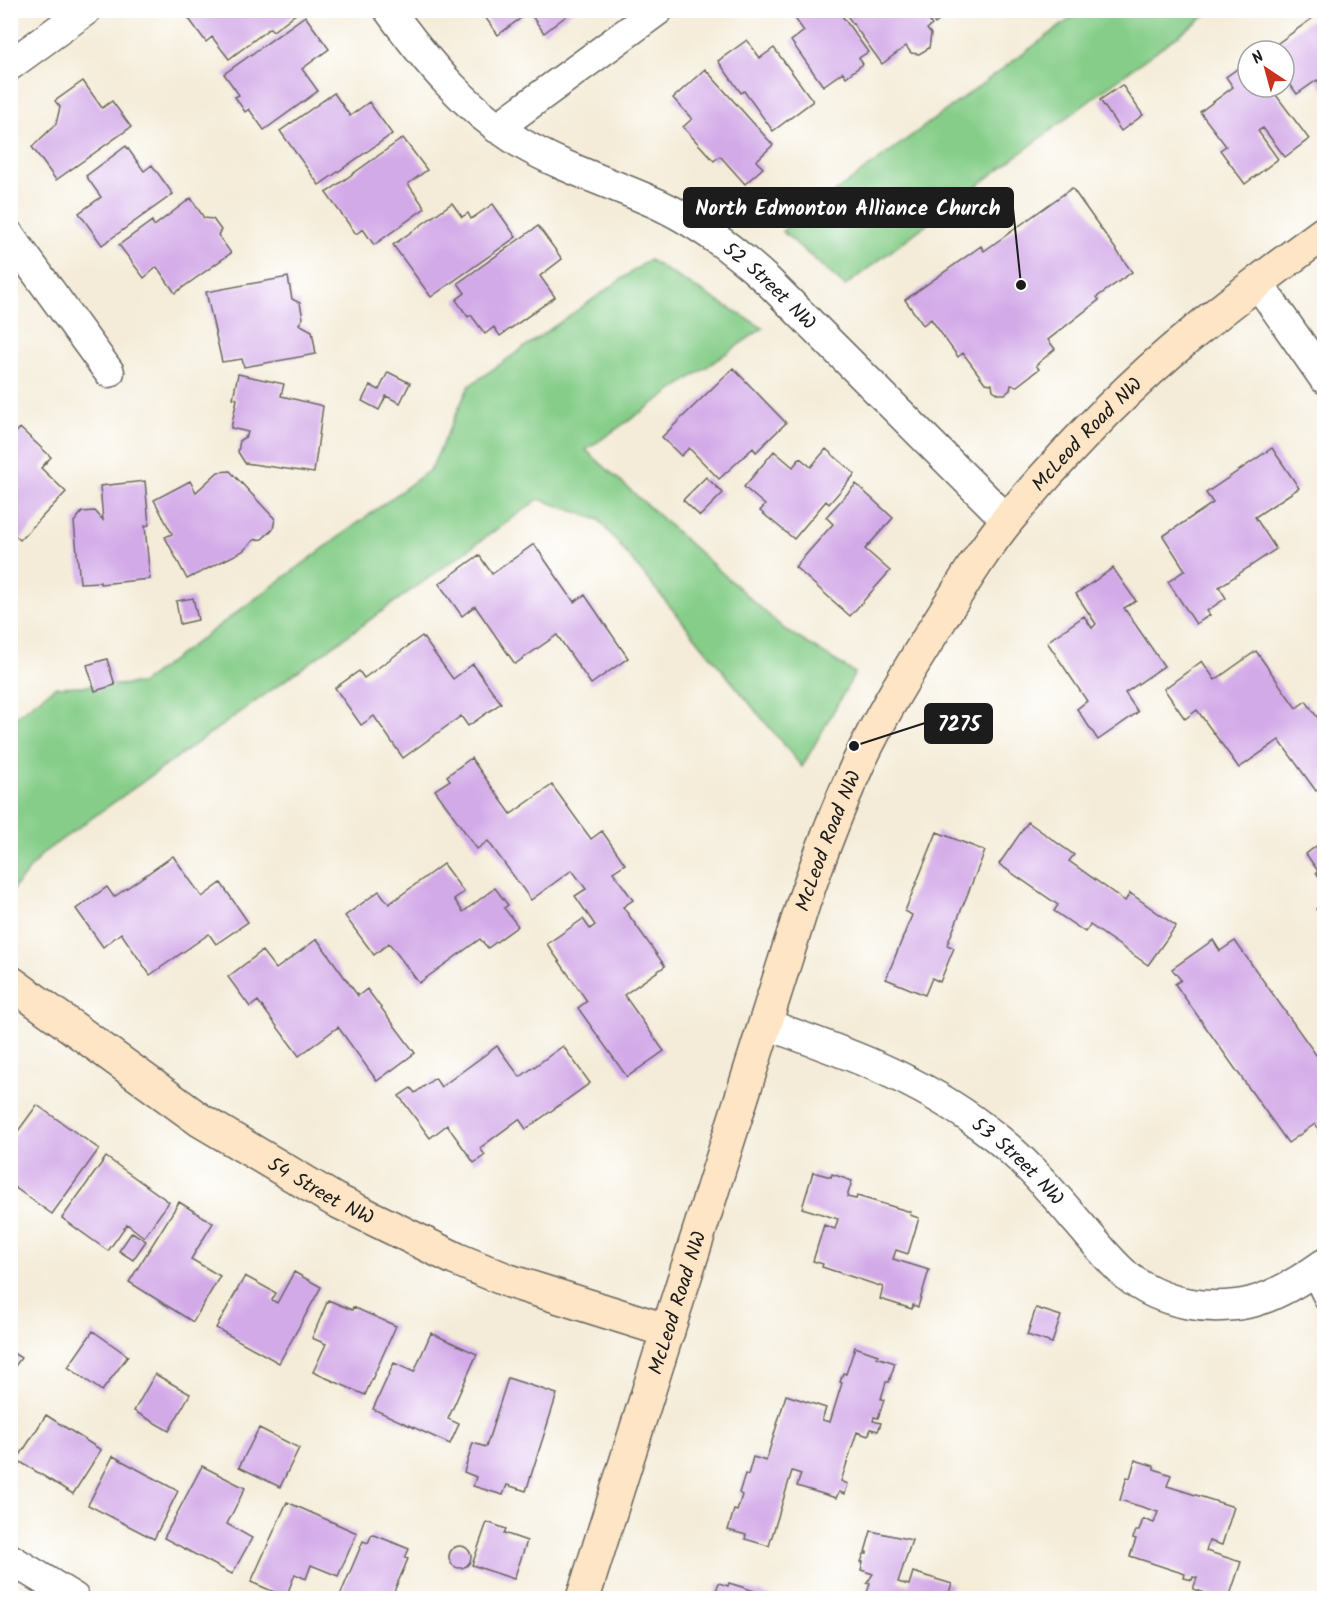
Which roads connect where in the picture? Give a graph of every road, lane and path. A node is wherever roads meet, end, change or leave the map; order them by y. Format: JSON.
{"nodes":[{"id":1,"x":86,"y":10,"type":"edge"},
{"id":2,"x":389,"y":10,"type":"edge"},
{"id":3,"x":658,"y":10,"type":"edge"},
{"id":4,"x":10,"y":65,"type":"edge"},
{"id":5,"x":497,"y":128,"type":"junction"},
{"id":6,"x":1324,"y":233,"type":"edge"},
{"id":7,"x":10,"y":236,"type":"edge"},
{"id":8,"x":1257,"y":282,"type":"junction"},
{"id":9,"x":109,"y":372,"type":"dead end"},
{"id":10,"x":1324,"y":378,"type":"edge"},
{"id":11,"x":1007,"y":520,"type":"junction"},
{"id":12,"x":10,"y":982,"type":"edge"},
{"id":13,"x":765,"y":1024,"type":"junction"},
{"id":14,"x":1317,"y":1269,"type":"edge"},
{"id":15,"x":1324,"y":1304,"type":"edge"},
{"id":16,"x":668,"y":1331,"type":"junction"},
{"id":17,"x":10,"y":1559,"type":"edge"},
{"id":18,"x":74,"y":1599,"type":"edge"},
{"id":19,"x":583,"y":1599,"type":"edge"}],
"edges":[{"from":1,"to":4,"type":"street"},
{"from":2,"to":5,"type":"street","name":"52 Street NW"},
{"from":3,"to":5,"type":"street"},
{"from":5,"to":11,"type":"street","name":"52 Street NW"},
{"from":6,"to":8,"type":"street","name":"McLeod Road NW"},
{"from":7,"to":9,"type":"street"},
{"from":8,"to":10,"type":"street"},
{"from":8,"to":11,"type":"street","name":"McLeod Road NW"},
{"from":11,"to":13,"type":"street","name":"McLeod Road NW"},
{"from":12,"to":16,"type":"street","name":"54 Street NW"},
{"from":13,"to":14,"type":"street","name":"53 Street NW"},
{"from":13,"to":16,"type":"street","name":"McLeod Road NW"},
{"from":14,"to":15,"type":"lane"},
{"from":16,"to":19,"type":"street","name":"McLeod Road NW"},
{"from":17,"to":18,"type":"street"}]}
